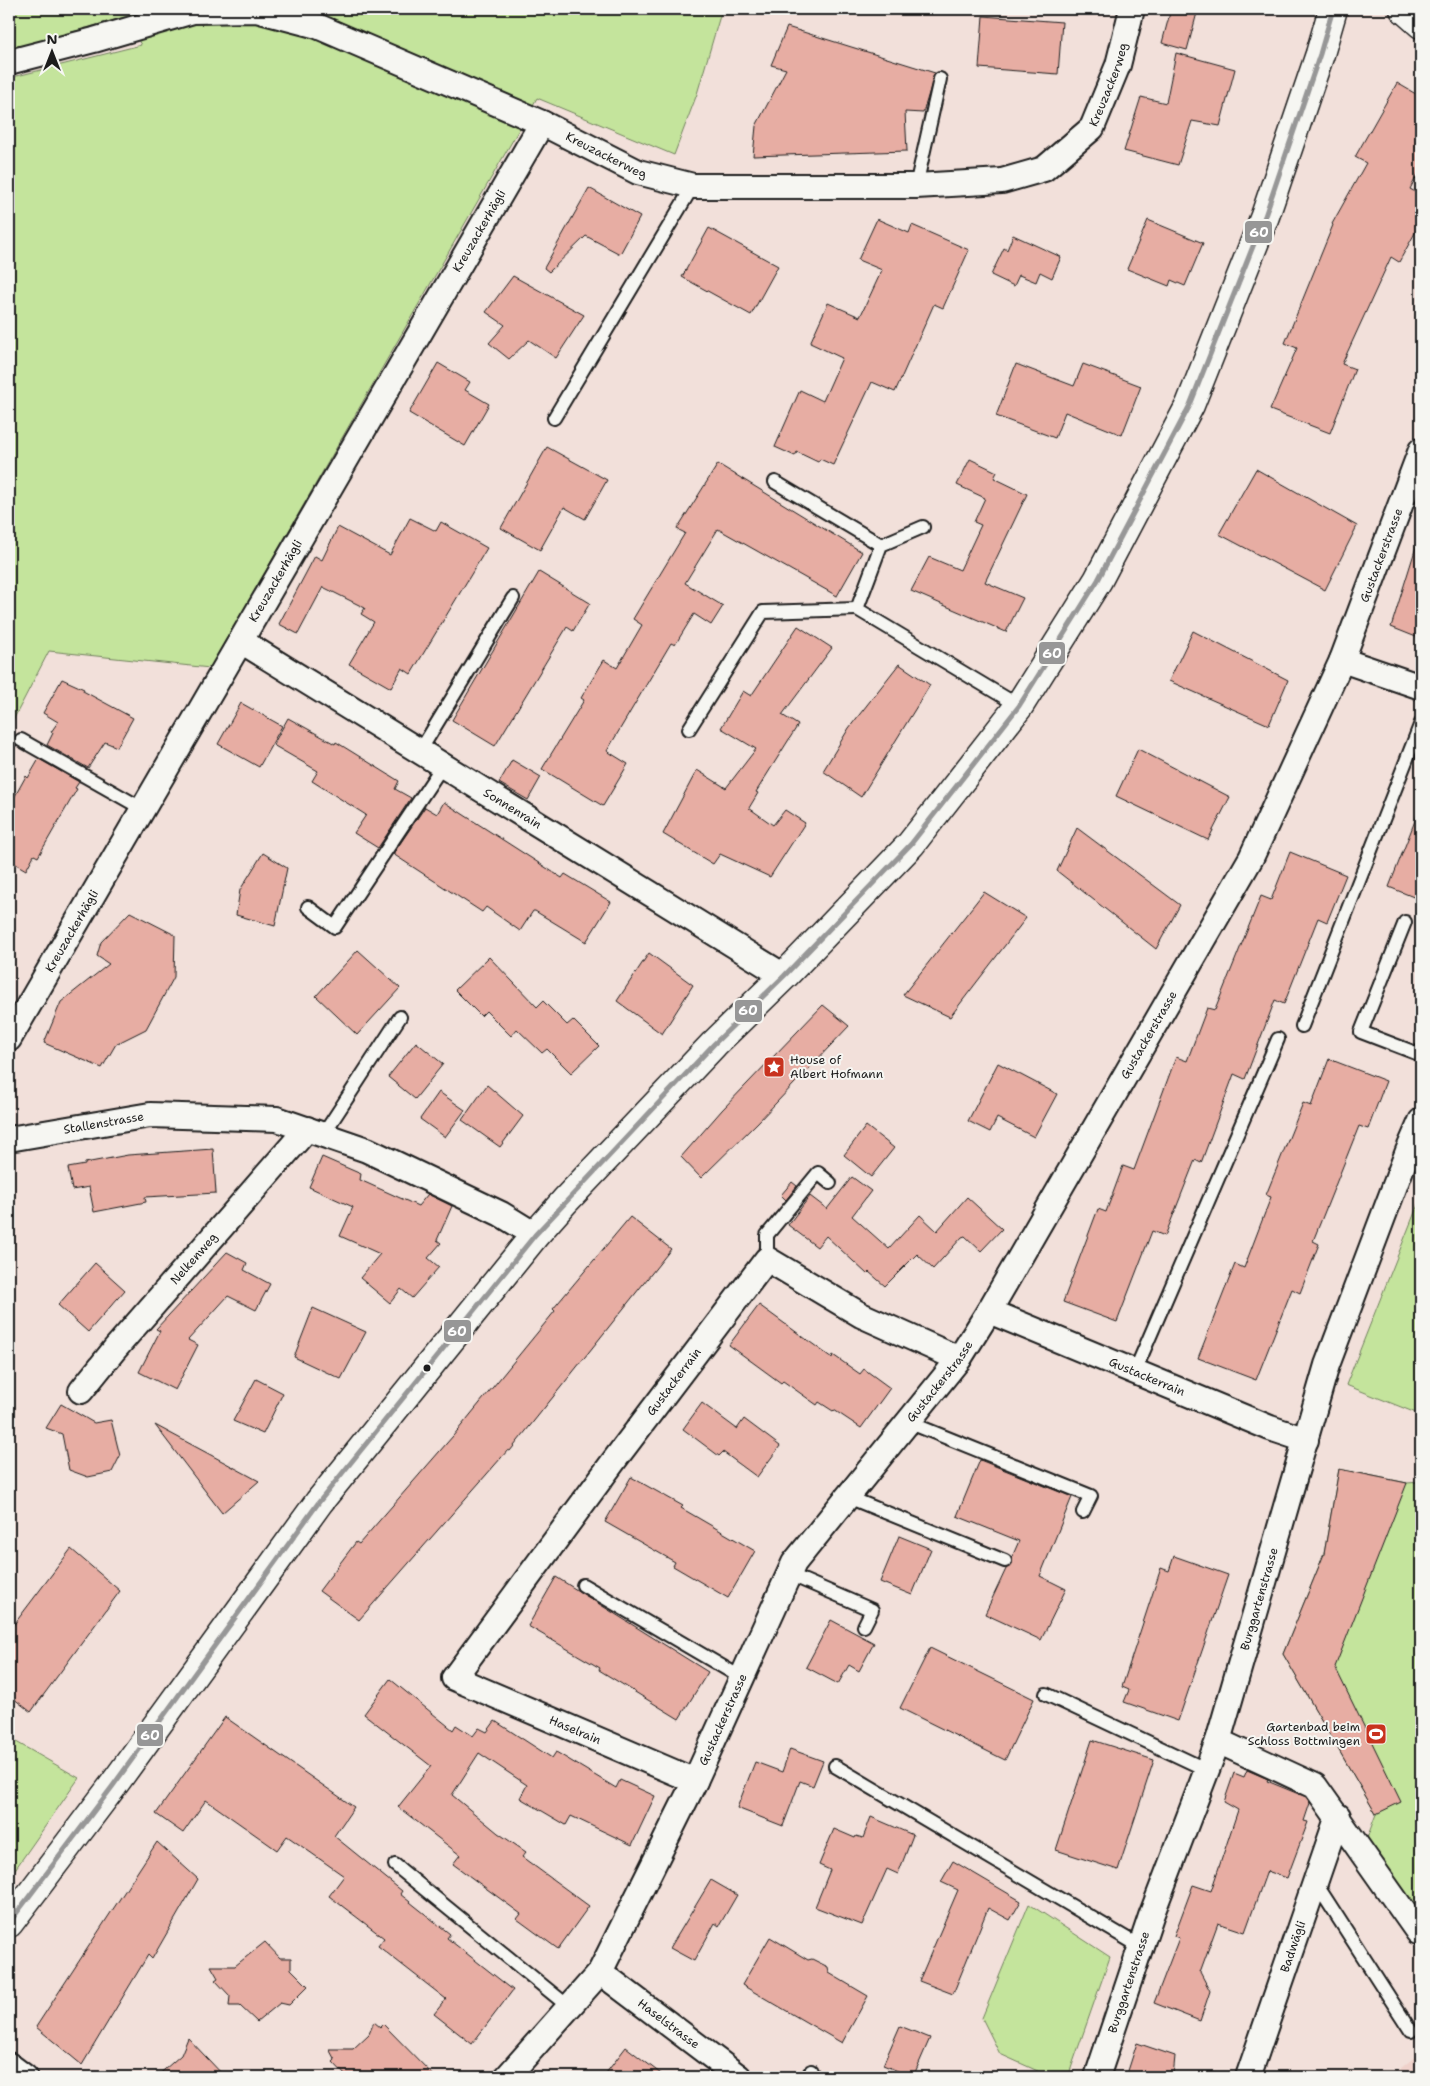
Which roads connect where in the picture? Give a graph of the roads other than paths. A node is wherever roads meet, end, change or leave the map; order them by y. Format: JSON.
{"nodes":[{"id":1,"x":1132,"y":9,"type":"edge"},
{"id":2,"x":1333,"y":9,"type":"edge"},
{"id":3,"x":1404,"y":9,"type":"edge"},
{"id":4,"x":1421,"y":24,"type":"edge"},
{"id":5,"x":9,"y":62,"type":"edge"},
{"id":6,"x":940,"y":78,"type":"dead end"},
{"id":7,"x":542,"y":122,"type":"junction"},
{"id":8,"x":693,"y":186,"type":"junction"},
{"id":9,"x":916,"y":186,"type":"junction"},
{"id":10,"x":554,"y":418,"type":"dead end"},
{"id":11,"x":1421,"y":450,"type":"edge"},
{"id":12,"x":775,"y":482,"type":"dead end"},
{"id":13,"x":923,"y":527,"type":"dead end"},
{"id":14,"x":881,"y":545,"type":"junction"},
{"id":15,"x":513,"y":598,"type":"dead end"},
{"id":16,"x":857,"y":610,"type":"junction"},
{"id":17,"x":241,"y":641,"type":"junction"},
{"id":18,"x":1342,"y":660,"type":"junction"},
{"id":19,"x":1421,"y":687,"type":"edge"},
{"id":20,"x":1019,"y":706,"type":"junction"},
{"id":21,"x":1421,"y":723,"type":"edge"},
{"id":22,"x":689,"y":729,"type":"dead end"},
{"id":23,"x":21,"y":740,"type":"dead end"},
{"id":24,"x":420,"y":752,"type":"junction"},
{"id":25,"x":443,"y":766,"type":"junction"},
{"id":26,"x":143,"y":809,"type":"junction"},
{"id":27,"x":308,"y":906,"type":"dead end"},
{"id":28,"x":1405,"y":922,"type":"dead end"},
{"id":29,"x":784,"y":976,"type":"junction"},
{"id":30,"x":400,"y":1017,"type":"dead end"},
{"id":31,"x":1302,"y":1026,"type":"dead end"},
{"id":32,"x":9,"y":1038,"type":"edge"},
{"id":33,"x":1278,"y":1039,"type":"dead end"},
{"id":34,"x":1421,"y":1055,"type":"edge"},
{"id":35,"x":1421,"y":1121,"type":"edge"},
{"id":36,"x":315,"y":1132,"type":"junction"},
{"id":37,"x":9,"y":1139,"type":"edge"},
{"id":38,"x":830,"y":1183,"type":"dead end"},
{"id":39,"x":535,"y":1234,"type":"junction"},
{"id":40,"x":767,"y":1259,"type":"junction"},
{"id":41,"x":989,"y":1311,"type":"junction"},
{"id":42,"x":959,"y":1359,"type":"junction"},
{"id":43,"x":1135,"y":1371,"type":"junction"},
{"id":44,"x":81,"y":1391,"type":"dead end"},
{"id":45,"x":908,"y":1422,"type":"junction"},
{"id":46,"x":1306,"y":1440,"type":"junction"},
{"id":47,"x":848,"y":1497,"type":"junction"},
{"id":48,"x":1083,"y":1512,"type":"dead end"},
{"id":49,"x":1005,"y":1561,"type":"dead end"},
{"id":50,"x":789,"y":1574,"type":"junction"},
{"id":51,"x":583,"y":1585,"type":"dead end"},
{"id":52,"x":864,"y":1626,"type":"dead end"},
{"id":53,"x":454,"y":1678,"type":"joint"},
{"id":54,"x":742,"y":1678,"type":"junction"},
{"id":55,"x":1046,"y":1694,"type":"dead end"},
{"id":56,"x":1218,"y":1741,"type":"junction"},
{"id":57,"x":836,"y":1766,"type":"dead end"},
{"id":58,"x":1207,"y":1770,"type":"junction"},
{"id":59,"x":695,"y":1781,"type":"junction"},
{"id":60,"x":1338,"y":1816,"type":"junction"},
{"id":61,"x":395,"y":1866,"type":"dead end"},
{"id":62,"x":1315,"y":1882,"type":"junction"},
{"id":63,"x":9,"y":1923,"type":"edge"},
{"id":64,"x":1418,"y":1932,"type":"dead end"},
{"id":65,"x":1141,"y":1947,"type":"junction"},
{"id":66,"x":600,"y":1972,"type":"junction"},
{"id":67,"x":570,"y":2006,"type":"junction"},
{"id":68,"x":1411,"y":2031,"type":"dead end"},
{"id":69,"x":9,"y":2065,"type":"edge"},
{"id":70,"x":25,"y":2077,"type":"edge"},
{"id":71,"x":507,"y":2077,"type":"edge"},
{"id":72,"x":737,"y":2077,"type":"edge"},
{"id":73,"x":1097,"y":2077,"type":"edge"},
{"id":74,"x":1248,"y":2077,"type":"edge"}],
"edges":[{"from":1,"to":9,"type":"street","name":"Kreuzackerweg"},
{"from":2,"to":20,"type":"main road"},
{"from":3,"to":4,"type":"main road"},
{"from":5,"to":7,"type":"street","name":"Kreuzackerweg"},
{"from":6,"to":9,"type":"lane"},
{"from":7,"to":8,"type":"street","name":"Kreuzackerweg"},
{"from":7,"to":17,"type":"street","name":"Kreuzackerhägli"},
{"from":8,"to":9,"type":"street","name":"Kreuzackerweg"},
{"from":8,"to":10,"type":"lane"},
{"from":11,"to":18,"type":"street","name":"Gustackerstrasse"},
{"from":12,"to":14,"type":"lane"},
{"from":13,"to":14,"type":"lane"},
{"from":14,"to":16,"type":"lane"},
{"from":15,"to":24,"type":"lane"},
{"from":16,"to":20,"type":"lane"},
{"from":16,"to":22,"type":"lane"},
{"from":17,"to":24,"type":"street","name":"Sonnenrain"},
{"from":17,"to":26,"type":"street","name":"Kreuzackerhägli"},
{"from":18,"to":19,"type":"street"},
{"from":18,"to":41,"type":"street","name":"Gustackerstrasse"},
{"from":20,"to":29,"type":"main road"},
{"from":21,"to":31,"type":"lane"},
{"from":23,"to":26,"type":"lane"},
{"from":24,"to":25,"type":"street","name":"Sonnenrain"},
{"from":25,"to":27,"type":"lane"},
{"from":25,"to":29,"type":"street","name":"Sonnenrain"},
{"from":26,"to":32,"type":"street","name":"Kreuzackerhägli"},
{"from":28,"to":34,"type":"lane"},
{"from":29,"to":39,"type":"main road"},
{"from":30,"to":36,"type":"lane"},
{"from":33,"to":43,"type":"lane"},
{"from":35,"to":46,"type":"street","name":"Burggartenstrasse"},
{"from":36,"to":37,"type":"street","name":"Stallenstrasse"},
{"from":36,"to":39,"type":"street","name":"Stallenstrasse"},
{"from":36,"to":44,"type":"street","name":"Nelkenweg"},
{"from":38,"to":40,"type":"lane"},
{"from":39,"to":63,"type":"main road"},
{"from":40,"to":42,"type":"street"},
{"from":40,"to":53,"type":"street","name":"Gustackerrain"},
{"from":41,"to":42,"type":"street","name":"Gustackerstrasse"},
{"from":41,"to":43,"type":"street","name":"Gustackerrain"},
{"from":42,"to":45,"type":"street","name":"Gustackerstrasse"},
{"from":43,"to":46,"type":"street","name":"Gustackerrain"},
{"from":45,"to":47,"type":"street","name":"Gustackerstrasse"},
{"from":45,"to":48,"type":"lane"},
{"from":46,"to":56,"type":"street","name":"Burggartenstrasse"},
{"from":47,"to":49,"type":"lane"},
{"from":47,"to":50,"type":"street","name":"Gustackerstrasse"},
{"from":50,"to":52,"type":"lane"},
{"from":50,"to":54,"type":"street","name":"Gustackerstrasse"},
{"from":51,"to":54,"type":"lane"},
{"from":53,"to":59,"type":"street","name":"Haselrain"},
{"from":54,"to":59,"type":"street","name":"Gustackerstrasse"},
{"from":55,"to":58,"type":"lane"},
{"from":56,"to":58,"type":"street","name":"Burggartenstrasse"},
{"from":56,"to":60,"type":"street"},
{"from":57,"to":65,"type":"lane"},
{"from":58,"to":65,"type":"street","name":"Burggartenstrasse"},
{"from":59,"to":66,"type":"street","name":"Gustackerstrasse"},
{"from":60,"to":62,"type":"street","name":"Badwägli"},
{"from":60,"to":64,"type":"street"},
{"from":61,"to":67,"type":"lane"},
{"from":62,"to":68,"type":"lane"},
{"from":62,"to":74,"type":"street","name":"Badwägli"},
{"from":65,"to":73,"type":"street","name":"Burggartenstrasse"},
{"from":66,"to":67,"type":"street","name":"Gustackerstrasse"},
{"from":66,"to":72,"type":"street","name":"Haselstrasse"},
{"from":67,"to":71,"type":"street","name":"Gustackerstrasse"},
{"from":69,"to":70,"type":"street"}]}
